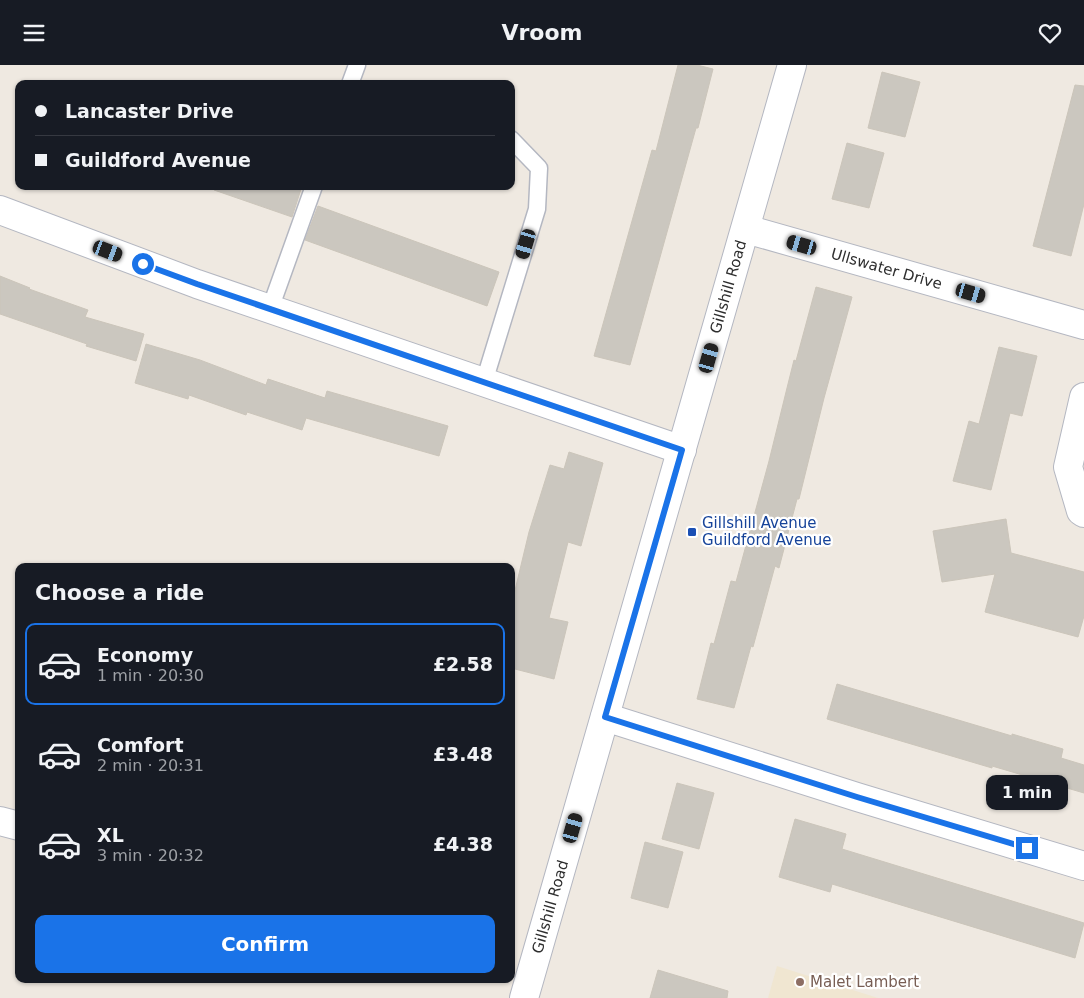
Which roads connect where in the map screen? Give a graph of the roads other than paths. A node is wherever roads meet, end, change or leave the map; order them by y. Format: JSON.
{"nodes":[{"id":1,"x":357,"y":65,"type":"edge"},
{"id":2,"x":792,"y":65,"type":"edge"},
{"id":3,"x":351,"y":80,"type":"edge"},
{"id":4,"x":515,"y":143,"type":"edge"},
{"id":5,"x":313,"y":190,"type":"edge"},
{"id":6,"x":0,"y":210,"type":"edge"},
{"id":7,"x":746,"y":229,"type":"junction"},
{"id":8,"x":270,"y":309,"type":"junction"},
{"id":9,"x":1084,"y":325,"type":"edge"},
{"id":10,"x":484,"y":382,"type":"junction"},
{"id":11,"x":1084,"y":397,"type":"edge"},
{"id":12,"x":682,"y":450,"type":"junction"},
{"id":13,"x":1084,"y":513,"type":"edge"},
{"id":14,"x":605,"y":717,"type":"junction"},
{"id":15,"x":0,"y":821,"type":"edge"},
{"id":16,"x":15,"y":825,"type":"edge"},
{"id":17,"x":1084,"y":865,"type":"edge"},
{"id":18,"x":522,"y":981,"type":"edge"}],
"edges":[{"from":1,"to":3,"type":"lane"},
{"from":2,"to":7,"type":"street","name":"Gillshill Road"},
{"from":4,"to":10,"type":"lane"},
{"from":5,"to":8,"type":"lane"},
{"from":6,"to":8,"type":"street"},
{"from":7,"to":9,"type":"street","name":"Ullswater Drive"},
{"from":7,"to":12,"type":"street","name":"Gillshill Road"},
{"from":8,"to":10,"type":"street"},
{"from":10,"to":12,"type":"street"},
{"from":11,"to":13,"type":"street"},
{"from":12,"to":14,"type":"street","name":"Gillshill Road"},
{"from":14,"to":17,"type":"street"},
{"from":14,"to":18,"type":"street","name":"Gillshill Road"},
{"from":15,"to":16,"type":"street"}]}
